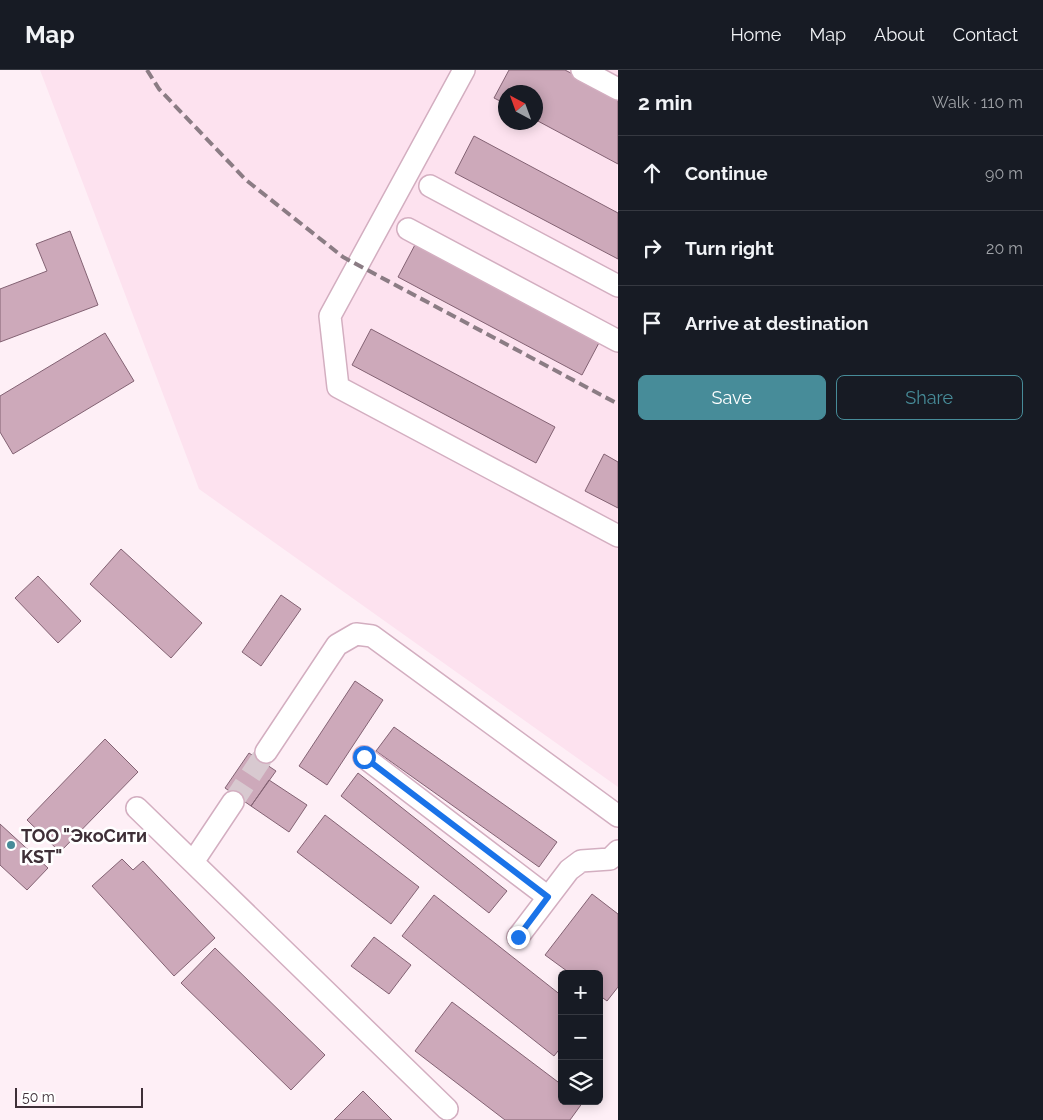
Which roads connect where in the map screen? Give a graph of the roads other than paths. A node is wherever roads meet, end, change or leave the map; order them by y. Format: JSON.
{"nodes":[{"id":1,"x":464,"y":70,"type":"edge"},
{"id":2,"x":582,"y":70,"type":"edge"},
{"id":3,"x":618,"y":89,"type":"edge"},
{"id":4,"x":430,"y":186,"type":"dead end"},
{"id":5,"x":408,"y":229,"type":"dead end"},
{"id":6,"x":618,"y":286,"type":"edge"},
{"id":7,"x":618,"y":341,"type":"edge"},
{"id":8,"x":618,"y":536,"type":"edge"},
{"id":9,"x":266,"y":752,"type":"tunnel mouth"},
{"id":10,"x":364,"y":757,"type":"dead end"},
{"id":11,"x":233,"y":802,"type":"tunnel mouth"},
{"id":12,"x":137,"y":808,"type":"dead end"},
{"id":13,"x":618,"y":816,"type":"edge"},
{"id":14,"x":615,"y":859,"type":"edge"},
{"id":15,"x":193,"y":862,"type":"junction"},
{"id":16,"x":548,"y":897,"type":"junction"},
{"id":17,"x":518,"y":937,"type":"dead end"},
{"id":18,"x":447,"y":1109,"type":"dead end"}],
"edges":[{"from":1,"to":8,"type":"lane"},
{"from":2,"to":3,"type":"lane"},
{"from":4,"to":6,"type":"lane"},
{"from":5,"to":7,"type":"lane"},
{"from":9,"to":13,"type":"lane"},
{"from":10,"to":16,"type":"lane"},
{"from":11,"to":15,"type":"lane"},
{"from":12,"to":15,"type":"lane"},
{"from":14,"to":16,"type":"lane"},
{"from":15,"to":18,"type":"lane"},
{"from":16,"to":17,"type":"lane"}]}
